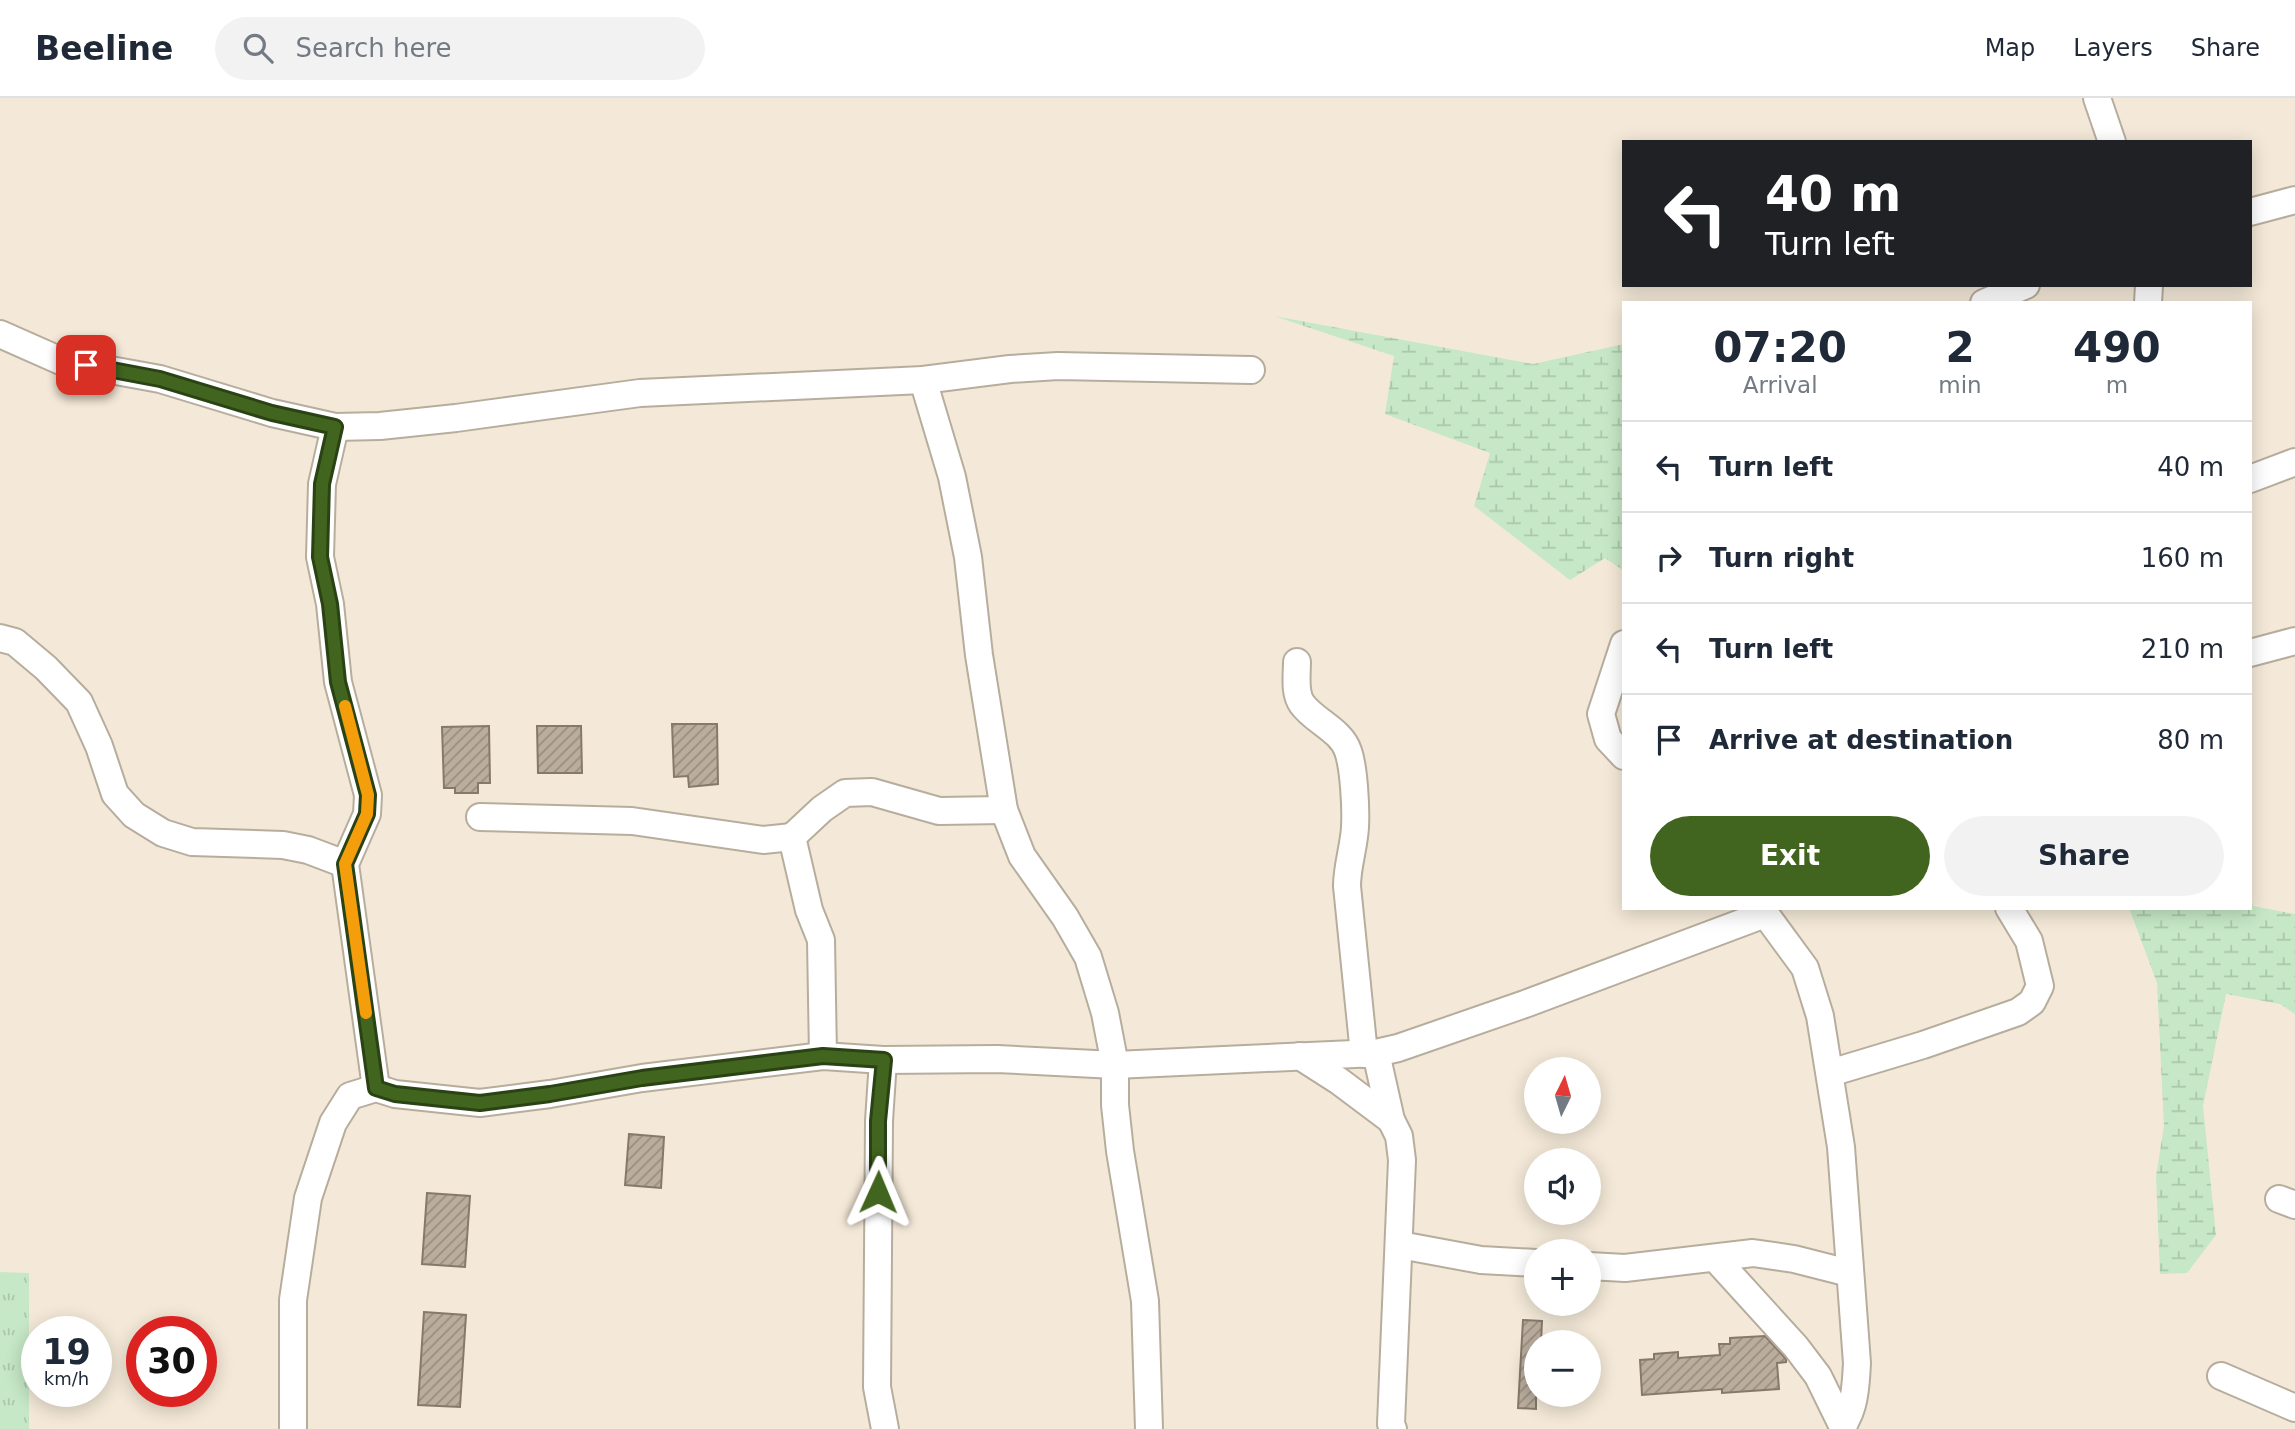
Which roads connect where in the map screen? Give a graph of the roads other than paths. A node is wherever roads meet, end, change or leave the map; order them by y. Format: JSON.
{"nodes":[{"id":1,"x":2096,"y":98,"type":"edge"},
{"id":2,"x":2111,"y":140,"type":"edge"},
{"id":3,"x":2295,"y":200,"type":"edge"},
{"id":4,"x":2252,"y":211,"type":"edge"},
{"id":5,"x":2021,"y":287,"type":"edge"},
{"id":6,"x":1989,"y":301,"type":"edge"},
{"id":7,"x":0,"y":334,"type":"edge"},
{"id":8,"x":1251,"y":370,"type":"dead end"},
{"id":9,"x":923,"y":380,"type":"junction"},
{"id":10,"x":335,"y":427,"type":"junction"},
{"id":11,"x":2295,"y":462,"type":"edge"},
{"id":12,"x":2252,"y":478,"type":"edge"},
{"id":13,"x":0,"y":638,"type":"edge"},
{"id":14,"x":2295,"y":640,"type":"edge"},
{"id":15,"x":1622,"y":650,"type":"edge"},
{"id":16,"x":2252,"y":652,"type":"edge"},
{"id":17,"x":1297,"y":662,"type":"dead end"},
{"id":18,"x":1622,"y":753,"type":"edge"},
{"id":19,"x":1004,"y":810,"type":"junction"},
{"id":20,"x":480,"y":817,"type":"dead end"},
{"id":21,"x":792,"y":837,"type":"junction"},
{"id":22,"x":345,"y":864,"type":"junction"},
{"id":23,"x":2010,"y":910,"type":"edge"},
{"id":24,"x":1763,"y":911,"type":"edge"},
{"id":25,"x":1370,"y":1053,"type":"junction"},
{"id":26,"x":823,"y":1056,"type":"junction"},
{"id":27,"x":1300,"y":1056,"type":"junction"},
{"id":28,"x":884,"y":1060,"type":"junction"},
{"id":29,"x":1115,"y":1065,"type":"junction"},
{"id":30,"x":1830,"y":1073,"type":"junction"},
{"id":31,"x":376,"y":1088,"type":"junction"},
{"id":32,"x":1391,"y":1120,"type":"junction"},
{"id":33,"x":1400,"y":1245,"type":"junction"},
{"id":34,"x":1715,"y":1258,"type":"junction"},
{"id":35,"x":1524,"y":1262,"type":"edge"},
{"id":36,"x":1601,"y":1267,"type":"edge"},
{"id":37,"x":1849,"y":1273,"type":"junction"},
{"id":38,"x":2221,"y":1376,"type":"dead end"},
{"id":39,"x":2295,"y":1408,"type":"edge"},
{"id":40,"x":1843,"y":1427,"type":"edge"},
{"id":41,"x":293,"y":1429,"type":"edge"},
{"id":42,"x":885,"y":1429,"type":"edge"},
{"id":43,"x":1149,"y":1429,"type":"edge"},
{"id":44,"x":1393,"y":1429,"type":"edge"}],
"edges":[{"from":1,"to":2,"type":"street"},
{"from":3,"to":4,"type":"street"},
{"from":5,"to":6,"type":"street"},
{"from":7,"to":10,"type":"street"},
{"from":8,"to":9,"type":"street"},
{"from":9,"to":10,"type":"street"},
{"from":9,"to":19,"type":"street"},
{"from":10,"to":22,"type":"street"},
{"from":11,"to":12,"type":"street"},
{"from":13,"to":22,"type":"street"},
{"from":14,"to":16,"type":"street"},
{"from":15,"to":18,"type":"street"},
{"from":17,"to":25,"type":"street"},
{"from":19,"to":21,"type":"street"},
{"from":19,"to":29,"type":"street"},
{"from":20,"to":21,"type":"street"},
{"from":21,"to":26,"type":"street"},
{"from":22,"to":31,"type":"street"},
{"from":23,"to":30,"type":"street"},
{"from":24,"to":25,"type":"street"},
{"from":24,"to":30,"type":"street"},
{"from":25,"to":27,"type":"street"},
{"from":25,"to":32,"type":"street"},
{"from":26,"to":28,"type":"street"},
{"from":26,"to":31,"type":"street"},
{"from":27,"to":29,"type":"street"},
{"from":27,"to":32,"type":"street"},
{"from":28,"to":29,"type":"street"},
{"from":28,"to":42,"type":"street"},
{"from":29,"to":43,"type":"street"},
{"from":30,"to":37,"type":"street"},
{"from":31,"to":41,"type":"street"},
{"from":32,"to":33,"type":"street"},
{"from":33,"to":35,"type":"street"},
{"from":33,"to":44,"type":"street"},
{"from":34,"to":36,"type":"street"},
{"from":34,"to":37,"type":"street"},
{"from":34,"to":40,"type":"street"},
{"from":37,"to":40,"type":"street"},
{"from":38,"to":39,"type":"street"}]}
